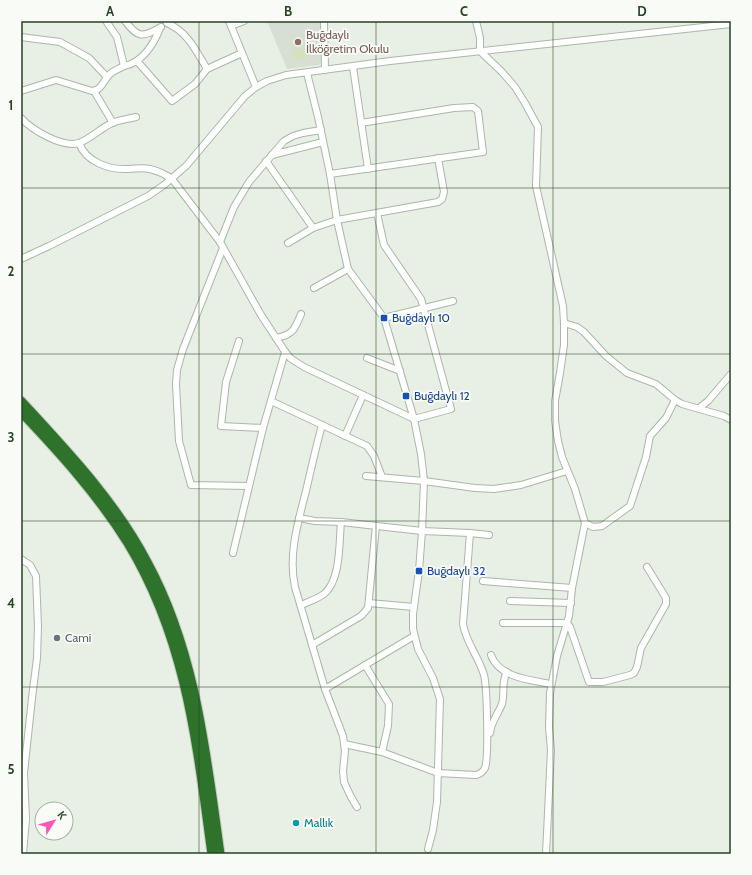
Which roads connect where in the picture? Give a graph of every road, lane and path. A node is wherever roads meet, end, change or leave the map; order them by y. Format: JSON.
{"nodes":[{"id":1,"x":106,"y":21,"type":"edge"},
{"id":2,"x":124,"y":21,"type":"edge"},
{"id":3,"x":244,"y":21,"type":"edge"},
{"id":4,"x":324,"y":21,"type":"edge"},
{"id":5,"x":476,"y":21,"type":"edge"},
{"id":6,"x":168,"y":22,"type":"edge"},
{"id":7,"x":230,"y":24,"type":"edge"},
{"id":8,"x":731,"y":24,"type":"edge"},
{"id":9,"x":160,"y":28,"type":"junction"},
{"id":10,"x":21,"y":37,"type":"edge"},
{"id":11,"x":21,"y":42,"type":"edge"},
{"id":12,"x":480,"y":51,"type":"junction"},
{"id":13,"x":242,"y":53,"type":"junction"},
{"id":14,"x":137,"y":61,"type":"junction"},
{"id":15,"x":124,"y":66,"type":"junction"},
{"id":16,"x":353,"y":66,"type":"junction"},
{"id":17,"x":207,"y":69,"type":"junction"},
{"id":18,"x":325,"y":70,"type":"junction"},
{"id":19,"x":307,"y":73,"type":"junction"},
{"id":20,"x":107,"y":77,"type":"junction"},
{"id":21,"x":256,"y":87,"type":"junction"},
{"id":22,"x":21,"y":91,"type":"edge"},
{"id":23,"x":94,"y":91,"type":"junction"},
{"id":24,"x":136,"y":117,"type":"dead end"},
{"id":25,"x":21,"y":118,"type":"edge"},
{"id":26,"x":113,"y":123,"type":"junction"},
{"id":27,"x":361,"y":123,"type":"junction"},
{"id":28,"x":321,"y":130,"type":"junction"},
{"id":29,"x":323,"y":142,"type":"junction"},
{"id":30,"x":80,"y":143,"type":"junction"},
{"id":31,"x":272,"y":155,"type":"junction"},
{"id":32,"x":438,"y":158,"type":"junction"},
{"id":33,"x":266,"y":161,"type":"junction"},
{"id":34,"x":368,"y":169,"type":"junction"},
{"id":35,"x":330,"y":174,"type":"junction"},
{"id":36,"x":172,"y":179,"type":"junction"},
{"id":37,"x":377,"y":213,"type":"junction"},
{"id":38,"x":337,"y":220,"type":"junction"},
{"id":39,"x":313,"y":228,"type":"junction"},
{"id":40,"x":288,"y":243,"type":"dead end"},
{"id":41,"x":222,"y":245,"type":"junction"},
{"id":42,"x":21,"y":259,"type":"edge"},
{"id":43,"x":348,"y":269,"type":"junction"},
{"id":44,"x":314,"y":288,"type":"dead end"},
{"id":45,"x":453,"y":302,"type":"dead end"},
{"id":46,"x":424,"y":309,"type":"junction"},
{"id":47,"x":301,"y":314,"type":"dead end"},
{"id":48,"x":384,"y":318,"type":"junction"},
{"id":49,"x":564,"y":323,"type":"junction"},
{"id":50,"x":276,"y":338,"type":"junction"},
{"id":51,"x":239,"y":341,"type":"dead end"},
{"id":52,"x":285,"y":352,"type":"junction"},
{"id":53,"x":367,"y":358,"type":"dead end"},
{"id":54,"x":400,"y":371,"type":"junction"},
{"id":55,"x":731,"y":374,"type":"edge"},
{"id":56,"x":363,"y":395,"type":"junction"},
{"id":57,"x":675,"y":400,"type":"junction"},
{"id":58,"x":21,"y":401,"type":"edge"},
{"id":59,"x":271,"y":402,"type":"junction"},
{"id":60,"x":699,"y":408,"type":"junction"},
{"id":61,"x":21,"y":412,"type":"edge"},
{"id":62,"x":731,"y":415,"type":"edge"},
{"id":63,"x":724,"y":416,"type":"junction"},
{"id":64,"x":414,"y":419,"type":"junction"},
{"id":65,"x":731,"y":420,"type":"edge"},
{"id":66,"x":322,"y":425,"type":"junction"},
{"id":67,"x":263,"y":428,"type":"junction"},
{"id":68,"x":345,"y":436,"type":"junction"},
{"id":69,"x":567,"y":471,"type":"junction"},
{"id":70,"x":366,"y":476,"type":"dead end"},
{"id":71,"x":382,"y":478,"type":"junction"},
{"id":72,"x":424,"y":481,"type":"junction"},
{"id":73,"x":249,"y":486,"type":"junction"},
{"id":74,"x":299,"y":518,"type":"junction"},
{"id":75,"x":341,"y":522,"type":"junction"},
{"id":76,"x":585,"y":523,"type":"junction"},
{"id":77,"x":376,"y":526,"type":"junction"},
{"id":78,"x":422,"y":531,"type":"junction"},
{"id":79,"x":470,"y":533,"type":"junction"},
{"id":80,"x":489,"y":535,"type":"dead end"},
{"id":81,"x":234,"y":553,"type":"dead end"},
{"id":82,"x":21,"y":559,"type":"edge"},
{"id":83,"x":647,"y":567,"type":"dead end"},
{"id":84,"x":483,"y":581,"type":"dead end"},
{"id":85,"x":572,"y":588,"type":"junction"},
{"id":86,"x":510,"y":601,"type":"dead end"},
{"id":87,"x":369,"y":603,"type":"junction"},
{"id":88,"x":571,"y":603,"type":"junction"},
{"id":89,"x":301,"y":605,"type":"junction"},
{"id":90,"x":414,"y":607,"type":"junction"},
{"id":91,"x":503,"y":623,"type":"dead end"},
{"id":92,"x":567,"y":623,"type":"junction"},
{"id":93,"x":414,"y":636,"type":"junction"},
{"id":94,"x":312,"y":645,"type":"junction"},
{"id":95,"x":491,"y":655,"type":"dead end"},
{"id":96,"x":365,"y":665,"type":"junction"},
{"id":97,"x":507,"y":672,"type":"junction"},
{"id":98,"x":551,"y":684,"type":"junction"},
{"id":99,"x":325,"y":689,"type":"junction"},
{"id":100,"x":344,"y":744,"type":"junction"},
{"id":101,"x":487,"y":744,"type":"junction"},
{"id":102,"x":382,"y":752,"type":"junction"},
{"id":103,"x":438,"y":773,"type":"junction"},
{"id":104,"x":357,"y":807,"type":"dead end"},
{"id":105,"x":428,"y":849,"type":"dead end"},
{"id":106,"x":23,"y":854,"type":"edge"},
{"id":107,"x":212,"y":854,"type":"edge"},
{"id":108,"x":220,"y":854,"type":"edge"},
{"id":109,"x":546,"y":854,"type":"edge"}],
"edges":[{"from":1,"to":15,"type":"street"},
{"from":2,"to":9,"type":"street"},
{"from":3,"to":7,"type":"street"},
{"from":4,"to":18,"type":"street"},
{"from":5,"to":12,"type":"street"},
{"from":6,"to":9,"type":"street"},
{"from":6,"to":17,"type":"street"},
{"from":7,"to":13,"type":"street"},
{"from":8,"to":12,"type":"street"},
{"from":9,"to":14,"type":"street"},
{"from":10,"to":11,"type":"street"},
{"from":10,"to":20,"type":"street"},
{"from":12,"to":16,"type":"street"},
{"from":12,"to":49,"type":"street"},
{"from":13,"to":17,"type":"street"},
{"from":13,"to":21,"type":"street"},
{"from":14,"to":15,"type":"street"},
{"from":14,"to":17,"type":"street"},
{"from":15,"to":20,"type":"street"},
{"from":16,"to":18,"type":"street"},
{"from":16,"to":27,"type":"street"},
{"from":18,"to":19,"type":"street"},
{"from":19,"to":21,"type":"street"},
{"from":19,"to":28,"type":"street"},
{"from":20,"to":23,"type":"street"},
{"from":21,"to":36,"type":"street"},
{"from":22,"to":23,"type":"street"},
{"from":23,"to":26,"type":"street"},
{"from":24,"to":26,"type":"street"},
{"from":25,"to":30,"type":"street"},
{"from":26,"to":30,"type":"street"},
{"from":27,"to":32,"type":"street"},
{"from":27,"to":34,"type":"street"},
{"from":28,"to":29,"type":"street"},
{"from":28,"to":31,"type":"street"},
{"from":29,"to":31,"type":"street"},
{"from":29,"to":35,"type":"street"},
{"from":30,"to":36,"type":"street"},
{"from":31,"to":33,"type":"street"},
{"from":32,"to":34,"type":"street"},
{"from":32,"to":37,"type":"street"},
{"from":33,"to":39,"type":"street"},
{"from":33,"to":41,"type":"street"},
{"from":34,"to":35,"type":"street"},
{"from":35,"to":38,"type":"street"},
{"from":36,"to":41,"type":"street"},
{"from":36,"to":42,"type":"street"},
{"from":37,"to":38,"type":"street"},
{"from":37,"to":46,"type":"street"},
{"from":38,"to":39,"type":"street"},
{"from":38,"to":43,"type":"street"},
{"from":39,"to":40,"type":"street"},
{"from":41,"to":50,"type":"street"},
{"from":41,"to":73,"type":"street"},
{"from":43,"to":44,"type":"street"},
{"from":43,"to":48,"type":"street"},
{"from":45,"to":46,"type":"street"},
{"from":46,"to":48,"type":"street"},
{"from":46,"to":64,"type":"street"},
{"from":47,"to":50,"type":"street"},
{"from":48,"to":54,"type":"street"},
{"from":49,"to":57,"type":"street"},
{"from":49,"to":69,"type":"street"},
{"from":50,"to":52,"type":"street"},
{"from":51,"to":67,"type":"street"},
{"from":52,"to":56,"type":"street"},
{"from":52,"to":59,"type":"street"},
{"from":53,"to":54,"type":"street"},
{"from":54,"to":64,"type":"street"},
{"from":55,"to":60,"type":"street"},
{"from":56,"to":64,"type":"street"},
{"from":56,"to":68,"type":"street"},
{"from":57,"to":60,"type":"street"},
{"from":57,"to":76,"type":"street"},
{"from":58,"to":108,"type":"highway"},
{"from":59,"to":66,"type":"street"},
{"from":59,"to":67,"type":"street"},
{"from":60,"to":63,"type":"street"},
{"from":61,"to":107,"type":"highway"},
{"from":62,"to":63,"type":"street"},
{"from":63,"to":65,"type":"street"},
{"from":64,"to":72,"type":"street"},
{"from":66,"to":68,"type":"street"},
{"from":66,"to":74,"type":"street"},
{"from":67,"to":73,"type":"street"},
{"from":68,"to":71,"type":"street"},
{"from":69,"to":72,"type":"street"},
{"from":69,"to":76,"type":"street"},
{"from":70,"to":71,"type":"street"},
{"from":71,"to":72,"type":"street"},
{"from":72,"to":78,"type":"street"},
{"from":73,"to":81,"type":"street"},
{"from":74,"to":75,"type":"street"},
{"from":74,"to":89,"type":"street"},
{"from":75,"to":77,"type":"street"},
{"from":75,"to":89,"type":"street"},
{"from":76,"to":85,"type":"street"},
{"from":77,"to":78,"type":"street"},
{"from":77,"to":87,"type":"street"},
{"from":78,"to":79,"type":"street"},
{"from":78,"to":90,"type":"street"},
{"from":79,"to":80,"type":"street"},
{"from":79,"to":101,"type":"street"},
{"from":82,"to":106,"type":"street"},
{"from":83,"to":92,"type":"street"},
{"from":84,"to":85,"type":"street"},
{"from":85,"to":88,"type":"street"},
{"from":86,"to":88,"type":"street"},
{"from":87,"to":90,"type":"street"},
{"from":87,"to":94,"type":"street"},
{"from":88,"to":92,"type":"street"},
{"from":89,"to":94,"type":"street"},
{"from":90,"to":93,"type":"street"},
{"from":91,"to":92,"type":"street"},
{"from":92,"to":98,"type":"street"},
{"from":93,"to":96,"type":"street"},
{"from":93,"to":103,"type":"street"},
{"from":94,"to":99,"type":"street"},
{"from":95,"to":97,"type":"street"},
{"from":96,"to":99,"type":"street"},
{"from":96,"to":102,"type":"street"},
{"from":97,"to":98,"type":"street"},
{"from":97,"to":101,"type":"street"},
{"from":98,"to":109,"type":"street"},
{"from":99,"to":100,"type":"street"},
{"from":100,"to":102,"type":"street"},
{"from":100,"to":104,"type":"street"},
{"from":101,"to":103,"type":"street"},
{"from":102,"to":103,"type":"street"},
{"from":103,"to":105,"type":"street"}]}
